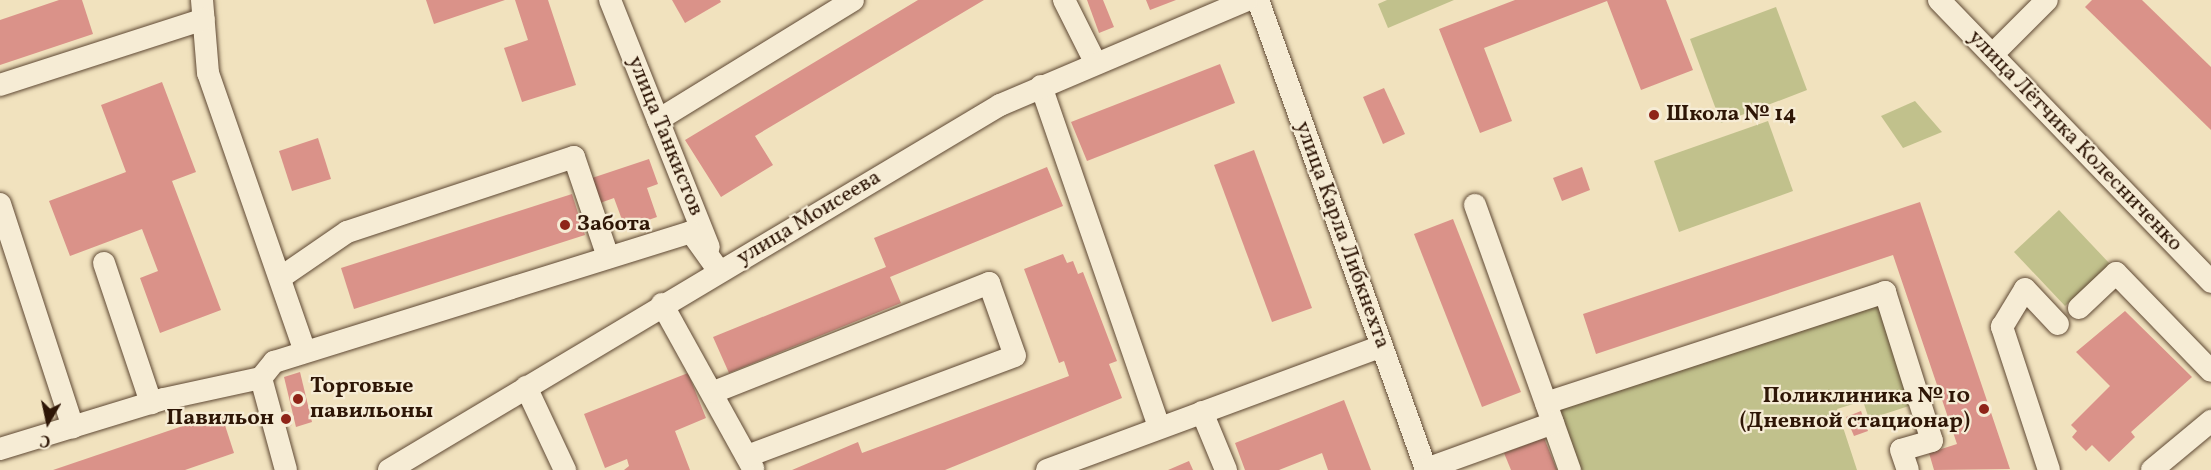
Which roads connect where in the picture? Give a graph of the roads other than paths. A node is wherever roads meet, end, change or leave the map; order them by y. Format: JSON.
{"nodes":[{"id":1,"x":610,"y":0,"type":"edge"},
{"id":2,"x":853,"y":0,"type":"edge"},
{"id":3,"x":1064,"y":0,"type":"edge"},
{"id":4,"x":1247,"y":0,"type":"edge"},
{"id":5,"x":1258,"y":0,"type":"edge"},
{"id":6,"x":1939,"y":0,"type":"edge"},
{"id":7,"x":2047,"y":0,"type":"edge"},
{"id":8,"x":1216,"y":7,"type":"edge"},
{"id":9,"x":203,"y":9,"type":"edge"},
{"id":10,"x":1993,"y":54,"type":"junction"},
{"id":11,"x":1095,"y":62,"type":"junction"},
{"id":12,"x":0,"y":85,"type":"edge"},
{"id":13,"x":1041,"y":86,"type":"junction"},
{"id":14,"x":658,"y":120,"type":"junction"},
{"id":15,"x":0,"y":204,"type":"edge"},
{"id":16,"x":1475,"y":205,"type":"dead end"},
{"id":17,"x":608,"y":257,"type":"junction"},
{"id":18,"x":104,"y":264,"type":"dead end"},
{"id":19,"x":719,"y":271,"type":"junction"},
{"id":20,"x":280,"y":278,"type":"junction"},
{"id":21,"x":2211,"y":282,"type":"edge"},
{"id":22,"x":662,"y":304,"type":"junction"},
{"id":23,"x":2079,"y":308,"type":"dead end"},
{"id":24,"x":2058,"y":324,"type":"dead end"},
{"id":25,"x":1382,"y":346,"type":"junction"},
{"id":26,"x":304,"y":349,"type":"junction"},
{"id":27,"x":2211,"y":371,"type":"edge"},
{"id":28,"x":261,"y":378,"type":"junction"},
{"id":29,"x":526,"y":387,"type":"junction"},
{"id":30,"x":714,"y":392,"type":"junction"},
{"id":31,"x":151,"y":403,"type":"junction"},
{"id":32,"x":1202,"y":412,"type":"junction"},
{"id":33,"x":1550,"y":413,"type":"junction"},
{"id":34,"x":2211,"y":421,"type":"edge"},
{"id":35,"x":73,"y":427,"type":"junction"},
{"id":36,"x":1160,"y":427,"type":"junction"},
{"id":37,"x":0,"y":449,"type":"edge"},
{"id":38,"x":751,"y":463,"type":"edge"},
{"id":39,"x":1426,"y":469,"type":"edge"},
{"id":40,"x":286,"y":470,"type":"edge"},
{"id":41,"x":389,"y":470,"type":"edge"},
{"id":42,"x":565,"y":470,"type":"edge"},
{"id":43,"x":1047,"y":470,"type":"edge"},
{"id":44,"x":1226,"y":470,"type":"edge"},
{"id":45,"x":1570,"y":470,"type":"edge"},
{"id":46,"x":1908,"y":470,"type":"edge"},
{"id":47,"x":2049,"y":470,"type":"edge"},
{"id":48,"x":2152,"y":470,"type":"edge"}],
"edges":[{"from":1,"to":14,"type":"street","name":"улица Танкистов"},
{"from":2,"to":14,"type":"street"},
{"from":3,"to":11,"type":"street"},
{"from":4,"to":8,"type":"street","name":"улица Моисеева"},
{"from":5,"to":25,"type":"street","name":"улица Карла Либкнехта"},
{"from":6,"to":10,"type":"street","name":"улица Лётчика Колесниченко"},
{"from":7,"to":10,"type":"street"},
{"from":8,"to":11,"type":"street","name":"улица Моисеева"},
{"from":9,"to":12,"type":"street"},
{"from":9,"to":20,"type":"street"},
{"from":10,"to":21,"type":"street","name":"улица Лётчика Колесниченко"},
{"from":11,"to":13,"type":"street","name":"улица Моисеева"},
{"from":13,"to":19,"type":"street","name":"улица Моисеева"},
{"from":13,"to":36,"type":"street"},
{"from":14,"to":19,"type":"street","name":"улица Танкистов"},
{"from":15,"to":35,"type":"street"},
{"from":16,"to":33,"type":"street"},
{"from":17,"to":19,"type":"street"},
{"from":17,"to":20,"type":"street"},
{"from":17,"to":26,"type":"street"},
{"from":18,"to":31,"type":"street"},
{"from":19,"to":22,"type":"street","name":"улица Моисеева"},
{"from":20,"to":26,"type":"street"},
{"from":22,"to":29,"type":"street","name":"улица Моисеева"},
{"from":22,"to":30,"type":"street"},
{"from":23,"to":27,"type":"street"},
{"from":24,"to":47,"type":"street"},
{"from":25,"to":32,"type":"street"},
{"from":25,"to":39,"type":"street","name":"улица Карла Либкнехта"},
{"from":26,"to":28,"type":"street"},
{"from":28,"to":31,"type":"street"},
{"from":28,"to":40,"type":"street"},
{"from":29,"to":41,"type":"street","name":"улица Моисеева"},
{"from":29,"to":42,"type":"street"},
{"from":30,"to":38,"type":"street"},
{"from":30,"to":38,"type":"street"},
{"from":31,"to":35,"type":"street"},
{"from":32,"to":36,"type":"street"},
{"from":32,"to":44,"type":"street"},
{"from":33,"to":39,"type":"street"},
{"from":33,"to":45,"type":"street"},
{"from":33,"to":46,"type":"street"},
{"from":34,"to":48,"type":"street"},
{"from":35,"to":37,"type":"street"},
{"from":36,"to":43,"type":"street"}]}
